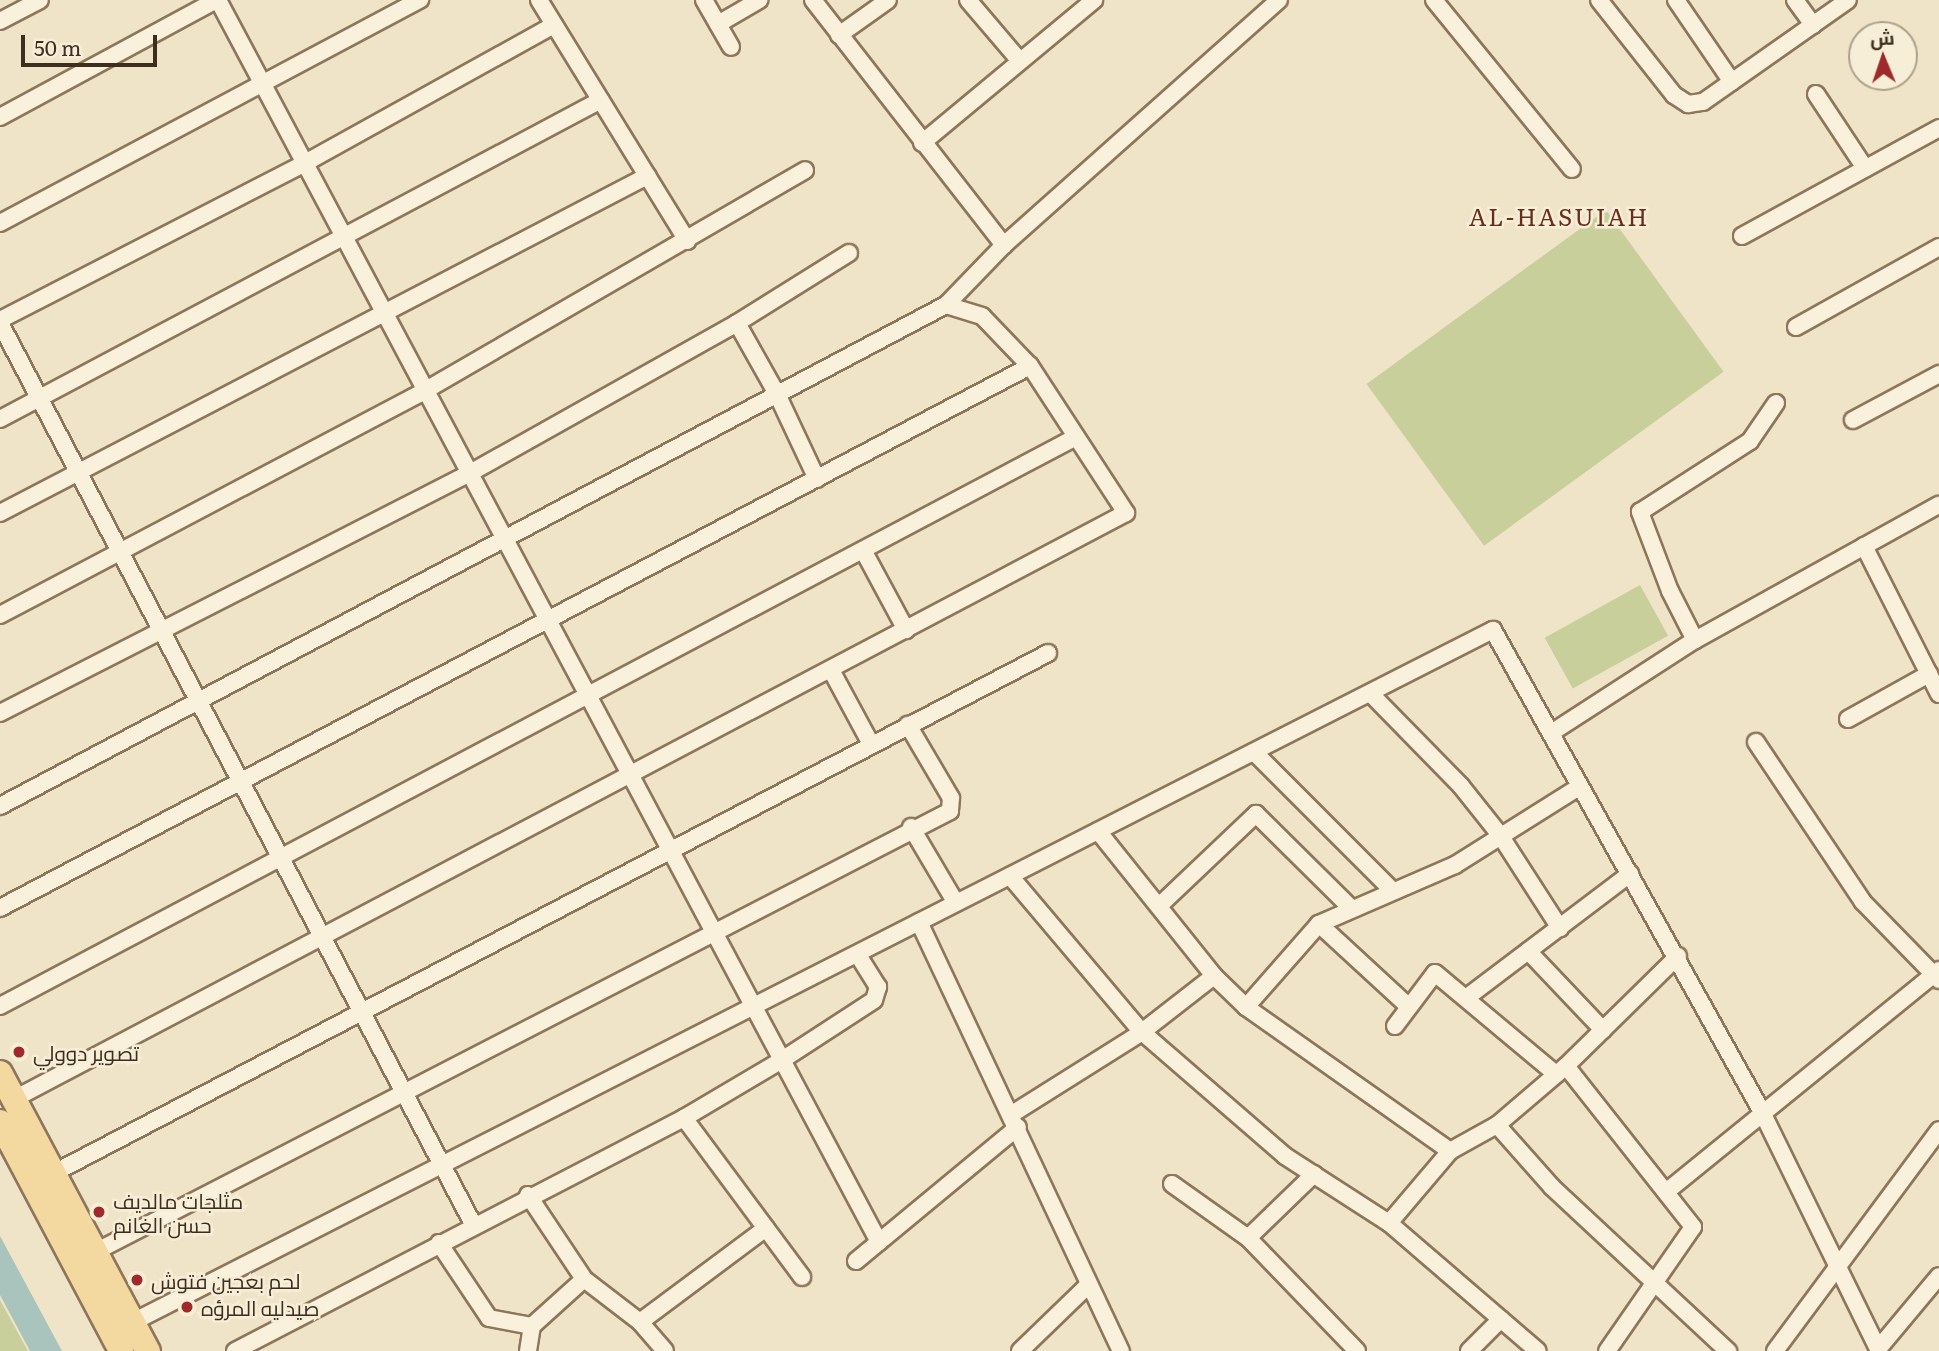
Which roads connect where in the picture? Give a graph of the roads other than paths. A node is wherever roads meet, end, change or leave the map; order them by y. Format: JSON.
{"nodes":[{"id":1,"x":40,"y":0,"type":"edge"},
{"id":2,"x":217,"y":0,"type":"edge"},
{"id":3,"x":420,"y":0,"type":"edge"},
{"id":4,"x":539,"y":0,"type":"edge"},
{"id":5,"x":704,"y":0,"type":"edge"},
{"id":6,"x":759,"y":0,"type":"edge"},
{"id":7,"x":813,"y":0,"type":"edge"},
{"id":8,"x":888,"y":0,"type":"edge"},
{"id":9,"x":968,"y":0,"type":"edge"},
{"id":10,"x":1094,"y":0,"type":"edge"},
{"id":11,"x":1279,"y":0,"type":"edge"},
{"id":12,"x":1434,"y":0,"type":"edge"},
{"id":13,"x":1600,"y":0,"type":"edge"},
{"id":14,"x":1676,"y":0,"type":"edge"},
{"id":15,"x":1795,"y":0,"type":"edge"},
{"id":16,"x":1848,"y":0,"type":"edge"},
{"id":17,"x":0,"y":21,"type":"edge"},
{"id":18,"x":718,"y":24,"type":"junction"},
{"id":19,"x":554,"y":25,"type":"junction"},
{"id":20,"x":1813,"y":25,"type":"junction"},
{"id":21,"x":839,"y":35,"type":"junction"},
{"id":22,"x":732,"y":47,"type":"dead end"},
{"id":23,"x":1020,"y":61,"type":"junction"},
{"id":24,"x":1732,"y":82,"type":"junction"},
{"id":25,"x":263,"y":83,"type":"junction"},
{"id":26,"x":1815,"y":94,"type":"dead end"},
{"id":27,"x":601,"y":100,"type":"junction"},
{"id":28,"x":0,"y":117,"type":"edge"},
{"id":29,"x":1939,"y":128,"type":"edge"},
{"id":30,"x":922,"y":143,"type":"junction"},
{"id":31,"x":305,"y":163,"type":"junction"},
{"id":32,"x":1865,"y":168,"type":"junction"},
{"id":33,"x":1572,"y":169,"type":"dead end"},
{"id":34,"x":805,"y":170,"type":"dead end"},
{"id":35,"x":647,"y":176,"type":"junction"},
{"id":36,"x":0,"y":223,"type":"edge"},
{"id":37,"x":1742,"y":236,"type":"dead end"},
{"id":38,"x":345,"y":238,"type":"junction"},
{"id":39,"x":687,"y":241,"type":"junction"},
{"id":40,"x":1004,"y":245,"type":"junction"},
{"id":41,"x":1939,"y":247,"type":"edge"},
{"id":42,"x":849,"y":253,"type":"dead end"},
{"id":43,"x":946,"y":305,"type":"junction"},
{"id":44,"x":386,"y":314,"type":"junction"},
{"id":45,"x":0,"y":322,"type":"edge"},
{"id":46,"x":737,"y":323,"type":"junction"},
{"id":47,"x":1796,"y":327,"type":"dead end"},
{"id":48,"x":1030,"y":366,"type":"junction"},
{"id":49,"x":1939,"y":374,"type":"edge"},
{"id":50,"x":426,"y":390,"type":"junction"},
{"id":51,"x":778,"y":394,"type":"junction"},
{"id":52,"x":40,"y":398,"type":"junction"},
{"id":53,"x":1776,"y":402,"type":"dead end"},
{"id":54,"x":0,"y":419,"type":"edge"},
{"id":55,"x":1853,"y":420,"type":"dead end"},
{"id":56,"x":1076,"y":437,"type":"junction"},
{"id":57,"x":470,"y":472,"type":"junction"},
{"id":58,"x":79,"y":473,"type":"junction"},
{"id":59,"x":817,"y":478,"type":"junction"},
{"id":60,"x":1939,"y":505,"type":"edge"},
{"id":61,"x":0,"y":513,"type":"edge"},
{"id":62,"x":505,"y":538,"type":"junction"},
{"id":63,"x":1864,"y":546,"type":"junction"},
{"id":64,"x":863,"y":550,"type":"junction"},
{"id":65,"x":120,"y":552,"type":"junction"},
{"id":66,"x":0,"y":615,"type":"edge"},
{"id":67,"x":548,"y":620,"type":"junction"},
{"id":68,"x":906,"y":630,"type":"junction"},
{"id":69,"x":161,"y":631,"type":"junction"},
{"id":70,"x":1695,"y":640,"type":"junction"},
{"id":71,"x":1048,"y":653,"type":"dead end"},
{"id":72,"x":831,"y":670,"type":"junction"},
{"id":73,"x":1929,"y":674,"type":"junction"},
{"id":74,"x":1370,"y":693,"type":"junction"},
{"id":75,"x":1939,"y":694,"type":"edge"},
{"id":76,"x":589,"y":695,"type":"junction"},
{"id":77,"x":198,"y":701,"type":"junction"},
{"id":78,"x":0,"y":713,"type":"edge"},
{"id":79,"x":1848,"y":719,"type":"dead end"},
{"id":80,"x":908,"y":725,"type":"junction"},
{"id":81,"x":1551,"y":733,"type":"junction"},
{"id":82,"x":1756,"y":742,"type":"dead end"},
{"id":83,"x":871,"y":744,"type":"junction"},
{"id":84,"x":1254,"y":752,"type":"junction"},
{"id":85,"x":631,"y":775,"type":"junction"},
{"id":86,"x":240,"y":781,"type":"junction"},
{"id":87,"x":1579,"y":787,"type":"junction"},
{"id":88,"x":0,"y":806,"type":"edge"},
{"id":89,"x":911,"y":827,"type":"junction"},
{"id":90,"x":1098,"y":831,"type":"junction"},
{"id":91,"x":1500,"y":835,"type":"junction"},
{"id":92,"x":670,"y":849,"type":"junction"},
{"id":93,"x":281,"y":858,"type":"junction"},
{"id":94,"x":1630,"y":874,"type":"junction"},
{"id":95,"x":1010,"y":876,"type":"junction"},
{"id":96,"x":1393,"y":891,"type":"junction"},
{"id":97,"x":956,"y":903,"type":"junction"},
{"id":98,"x":1159,"y":906,"type":"junction"},
{"id":99,"x":0,"y":908,"type":"edge"},
{"id":100,"x":1352,"y":909,"type":"junction"},
{"id":101,"x":919,"y":922,"type":"junction"},
{"id":102,"x":1319,"y":924,"type":"junction"},
{"id":103,"x":1560,"y":928,"type":"junction"},
{"id":104,"x":713,"y":930,"type":"junction"},
{"id":105,"x":322,"y":937,"type":"junction"},
{"id":106,"x":1528,"y":951,"type":"junction"},
{"id":107,"x":858,"y":954,"type":"junction"},
{"id":108,"x":1678,"y":956,"type":"junction"},
{"id":109,"x":1937,"y":974,"type":"edge"},
{"id":110,"x":1214,"y":976,"type":"junction"},
{"id":111,"x":1466,"y":998,"type":"junction"},
{"id":112,"x":0,"y":1006,"type":"edge"},
{"id":113,"x":754,"y":1006,"type":"junction"},
{"id":114,"x":1246,"y":1007,"type":"junction"},
{"id":115,"x":1409,"y":1007,"type":"junction"},
{"id":116,"x":361,"y":1012,"type":"junction"},
{"id":117,"x":1395,"y":1026,"type":"dead end"},
{"id":118,"x":1603,"y":1030,"type":"junction"},
{"id":119,"x":1142,"y":1032,"type":"junction"},
{"id":120,"x":782,"y":1060,"type":"junction"},
{"id":121,"x":1561,"y":1070,"type":"junction"},
{"id":122,"x":0,"y":1073,"type":"edge"},
{"id":123,"x":403,"y":1091,"type":"junction"},
{"id":124,"x":14,"y":1099,"type":"junction"},
{"id":125,"x":1762,"y":1112,"type":"junction"},
{"id":126,"x":684,"y":1118,"type":"junction"},
{"id":127,"x":1015,"y":1120,"type":"junction"},
{"id":128,"x":0,"y":1122,"type":"edge"},
{"id":129,"x":1497,"y":1125,"type":"junction"},
{"id":130,"x":1939,"y":1130,"type":"edge"},
{"id":131,"x":1450,"y":1151,"type":"junction"},
{"id":132,"x":442,"y":1165,"type":"junction"},
{"id":133,"x":52,"y":1174,"type":"junction"},
{"id":134,"x":1314,"y":1174,"type":"junction"},
{"id":135,"x":1172,"y":1184,"type":"dead end"},
{"id":136,"x":1666,"y":1192,"type":"junction"},
{"id":137,"x":528,"y":1195,"type":"junction"},
{"id":138,"x":1389,"y":1223,"type":"junction"},
{"id":139,"x":473,"y":1224,"type":"junction"},
{"id":140,"x":766,"y":1228,"type":"junction"},
{"id":141,"x":1248,"y":1238,"type":"junction"},
{"id":142,"x":439,"y":1242,"type":"junction"},
{"id":143,"x":879,"y":1242,"type":"junction"},
{"id":144,"x":95,"y":1252,"type":"junction"},
{"id":145,"x":856,"y":1261,"type":"dead end"},
{"id":146,"x":1835,"y":1265,"type":"junction"},
{"id":147,"x":1939,"y":1276,"type":"edge"},
{"id":148,"x":802,"y":1278,"type":"dead end"},
{"id":149,"x":584,"y":1279,"type":"junction"},
{"id":150,"x":1654,"y":1281,"type":"junction"},
{"id":151,"x":1088,"y":1285,"type":"junction"},
{"id":152,"x":1501,"y":1319,"type":"junction"},
{"id":153,"x":133,"y":1322,"type":"junction"},
{"id":154,"x":640,"y":1322,"type":"junction"},
{"id":155,"x":532,"y":1326,"type":"junction"},
{"id":156,"x":1879,"y":1350,"type":"edge"},
{"id":157,"x":121,"y":1351,"type":"edge"},
{"id":158,"x":148,"y":1351,"type":"edge"},
{"id":159,"x":235,"y":1351,"type":"edge"},
{"id":160,"x":528,"y":1351,"type":"edge"},
{"id":161,"x":665,"y":1351,"type":"edge"},
{"id":162,"x":1020,"y":1351,"type":"edge"},
{"id":163,"x":1121,"y":1351,"type":"edge"},
{"id":164,"x":1357,"y":1351,"type":"edge"},
{"id":165,"x":1469,"y":1351,"type":"edge"},
{"id":166,"x":1538,"y":1351,"type":"edge"},
{"id":167,"x":1606,"y":1351,"type":"edge"},
{"id":168,"x":1728,"y":1351,"type":"edge"},
{"id":169,"x":1775,"y":1351,"type":"edge"}],
"edges":[{"from":1,"to":17,"type":"street"},
{"from":2,"to":25,"type":"street"},
{"from":2,"to":28,"type":"street"},
{"from":3,"to":25,"type":"street"},
{"from":4,"to":19,"type":"street"},
{"from":5,"to":18,"type":"street"},
{"from":6,"to":18,"type":"street"},
{"from":7,"to":21,"type":"street"},
{"from":8,"to":21,"type":"street"},
{"from":9,"to":23,"type":"street"},
{"from":10,"to":23,"type":"street"},
{"from":11,"to":40,"type":"street"},
{"from":12,"to":33,"type":"street"},
{"from":13,"to":24,"type":"street"},
{"from":14,"to":24,"type":"street"},
{"from":15,"to":20,"type":"street"},
{"from":16,"to":20,"type":"street"},
{"from":18,"to":22,"type":"street"},
{"from":19,"to":27,"type":"street"},
{"from":19,"to":31,"type":"street"},
{"from":20,"to":24,"type":"street"},
{"from":21,"to":30,"type":"street"},
{"from":23,"to":30,"type":"street"},
{"from":25,"to":31,"type":"street"},
{"from":25,"to":36,"type":"street"},
{"from":26,"to":32,"type":"street"},
{"from":27,"to":35,"type":"street"},
{"from":27,"to":38,"type":"street"},
{"from":29,"to":32,"type":"street"},
{"from":30,"to":40,"type":"street"},
{"from":31,"to":38,"type":"street"},
{"from":31,"to":45,"type":"street"},
{"from":32,"to":37,"type":"street"},
{"from":34,"to":39,"type":"street"},
{"from":35,"to":39,"type":"street"},
{"from":35,"to":44,"type":"street"},
{"from":38,"to":44,"type":"street"},
{"from":38,"to":52,"type":"street"},
{"from":39,"to":50,"type":"street"},
{"from":40,"to":43,"type":"street"},
{"from":41,"to":47,"type":"street"},
{"from":42,"to":46,"type":"street"},
{"from":43,"to":48,"type":"street"},
{"from":43,"to":51,"type":"street"},
{"from":44,"to":50,"type":"street"},
{"from":44,"to":58,"type":"street"},
{"from":45,"to":52,"type":"street"},
{"from":46,"to":51,"type":"street"},
{"from":46,"to":57,"type":"street"},
{"from":48,"to":56,"type":"street"},
{"from":48,"to":59,"type":"street"},
{"from":49,"to":55,"type":"street"},
{"from":50,"to":57,"type":"street"},
{"from":50,"to":65,"type":"street"},
{"from":51,"to":59,"type":"street"},
{"from":51,"to":62,"type":"street"},
{"from":52,"to":54,"type":"street"},
{"from":52,"to":58,"type":"street"},
{"from":53,"to":70,"type":"street"},
{"from":56,"to":64,"type":"street"},
{"from":56,"to":68,"type":"street"},
{"from":57,"to":62,"type":"street"},
{"from":57,"to":69,"type":"street"},
{"from":58,"to":61,"type":"street"},
{"from":58,"to":65,"type":"street"},
{"from":59,"to":67,"type":"street"},
{"from":60,"to":63,"type":"street"},
{"from":62,"to":67,"type":"street"},
{"from":62,"to":77,"type":"street"},
{"from":63,"to":70,"type":"street"},
{"from":63,"to":73,"type":"street"},
{"from":64,"to":68,"type":"street"},
{"from":64,"to":76,"type":"street"},
{"from":65,"to":66,"type":"street"},
{"from":65,"to":69,"type":"street"},
{"from":67,"to":76,"type":"street"},
{"from":67,"to":86,"type":"street"},
{"from":68,"to":72,"type":"street"},
{"from":69,"to":77,"type":"street"},
{"from":69,"to":78,"type":"street"},
{"from":70,"to":81,"type":"street"},
{"from":71,"to":80,"type":"street"},
{"from":72,"to":83,"type":"street"},
{"from":72,"to":85,"type":"street"},
{"from":73,"to":75,"type":"street"},
{"from":73,"to":79,"type":"street"},
{"from":74,"to":81,"type":"street"},
{"from":74,"to":84,"type":"street"},
{"from":74,"to":91,"type":"street"},
{"from":76,"to":85,"type":"street"},
{"from":76,"to":93,"type":"street"},
{"from":77,"to":86,"type":"street"},
{"from":77,"to":88,"type":"street"},
{"from":80,"to":83,"type":"street"},
{"from":80,"to":89,"type":"street"},
{"from":81,"to":87,"type":"street"},
{"from":82,"to":109,"type":"street"},
{"from":83,"to":92,"type":"street"},
{"from":84,"to":90,"type":"street"},
{"from":84,"to":96,"type":"street"},
{"from":85,"to":92,"type":"street"},
{"from":85,"to":105,"type":"street"},
{"from":86,"to":93,"type":"street"},
{"from":86,"to":99,"type":"street"},
{"from":87,"to":91,"type":"street"},
{"from":87,"to":94,"type":"street"},
{"from":89,"to":97,"type":"street"},
{"from":89,"to":104,"type":"street"},
{"from":90,"to":95,"type":"street"},
{"from":90,"to":98,"type":"street"},
{"from":91,"to":96,"type":"street"},
{"from":91,"to":103,"type":"street"},
{"from":92,"to":104,"type":"street"},
{"from":92,"to":116,"type":"street"},
{"from":93,"to":105,"type":"street"},
{"from":93,"to":112,"type":"street"},
{"from":94,"to":103,"type":"street"},
{"from":94,"to":108,"type":"street"},
{"from":95,"to":97,"type":"street"},
{"from":95,"to":119,"type":"street"},
{"from":96,"to":100,"type":"street"},
{"from":97,"to":101,"type":"street"},
{"from":98,"to":100,"type":"street"},
{"from":98,"to":110,"type":"street"},
{"from":100,"to":102,"type":"street"},
{"from":101,"to":107,"type":"street"},
{"from":101,"to":127,"type":"street"},
{"from":102,"to":114,"type":"street"},
{"from":102,"to":115,"type":"street"},
{"from":103,"to":106,"type":"street"},
{"from":104,"to":113,"type":"street"},
{"from":104,"to":123,"type":"street"},
{"from":105,"to":116,"type":"street"},
{"from":105,"to":124,"type":"street"},
{"from":106,"to":111,"type":"street"},
{"from":106,"to":118,"type":"street"},
{"from":107,"to":113,"type":"street"},
{"from":107,"to":120,"type":"street"},
{"from":108,"to":118,"type":"street"},
{"from":108,"to":125,"type":"street"},
{"from":109,"to":125,"type":"street"},
{"from":110,"to":114,"type":"street"},
{"from":110,"to":119,"type":"street"},
{"from":111,"to":115,"type":"street"},
{"from":111,"to":121,"type":"street"},
{"from":113,"to":120,"type":"street"},
{"from":113,"to":132,"type":"street"},
{"from":114,"to":131,"type":"street"},
{"from":115,"to":117,"type":"street"},
{"from":116,"to":123,"type":"street"},
{"from":116,"to":133,"type":"street"},
{"from":118,"to":121,"type":"street"},
{"from":119,"to":127,"type":"street"},
{"from":119,"to":134,"type":"street"},
{"from":120,"to":126,"type":"street"},
{"from":120,"to":143,"type":"street"},
{"from":121,"to":129,"type":"street"},
{"from":121,"to":136,"type":"street"},
{"from":122,"to":124,"type":"main road"},
{"from":123,"to":132,"type":"street"},
{"from":123,"to":144,"type":"street"},
{"from":124,"to":133,"type":"main road"},
{"from":125,"to":136,"type":"street"},
{"from":125,"to":146,"type":"street"},
{"from":126,"to":137,"type":"street"},
{"from":126,"to":140,"type":"street"},
{"from":127,"to":143,"type":"street"},
{"from":127,"to":151,"type":"street"},
{"from":128,"to":157,"type":"main road"},
{"from":129,"to":131,"type":"street"},
{"from":129,"to":150,"type":"street"},
{"from":130,"to":146,"type":"street"},
{"from":131,"to":138,"type":"street"},
{"from":132,"to":139,"type":"street"},
{"from":132,"to":153,"type":"street"},
{"from":133,"to":144,"type":"main road"},
{"from":134,"to":138,"type":"street"},
{"from":134,"to":141,"type":"street"},
{"from":135,"to":141,"type":"street"},
{"from":136,"to":150,"type":"street"},
{"from":137,"to":139,"type":"street"},
{"from":137,"to":149,"type":"street"},
{"from":138,"to":152,"type":"street"},
{"from":139,"to":142,"type":"street"},
{"from":140,"to":148,"type":"street"},
{"from":140,"to":154,"type":"street"},
{"from":141,"to":164,"type":"street"},
{"from":142,"to":155,"type":"street"},
{"from":142,"to":159,"type":"street"},
{"from":143,"to":145,"type":"street"},
{"from":144,"to":153,"type":"main road"},
{"from":146,"to":156,"type":"street"},
{"from":146,"to":169,"type":"street"},
{"from":147,"to":156,"type":"street"},
{"from":149,"to":154,"type":"street"},
{"from":149,"to":155,"type":"street"},
{"from":150,"to":167,"type":"street"},
{"from":150,"to":168,"type":"street"},
{"from":151,"to":162,"type":"street"},
{"from":151,"to":163,"type":"street"},
{"from":152,"to":165,"type":"street"},
{"from":152,"to":166,"type":"street"},
{"from":153,"to":158,"type":"main road"},
{"from":154,"to":161,"type":"street"},
{"from":155,"to":160,"type":"street"}]}
